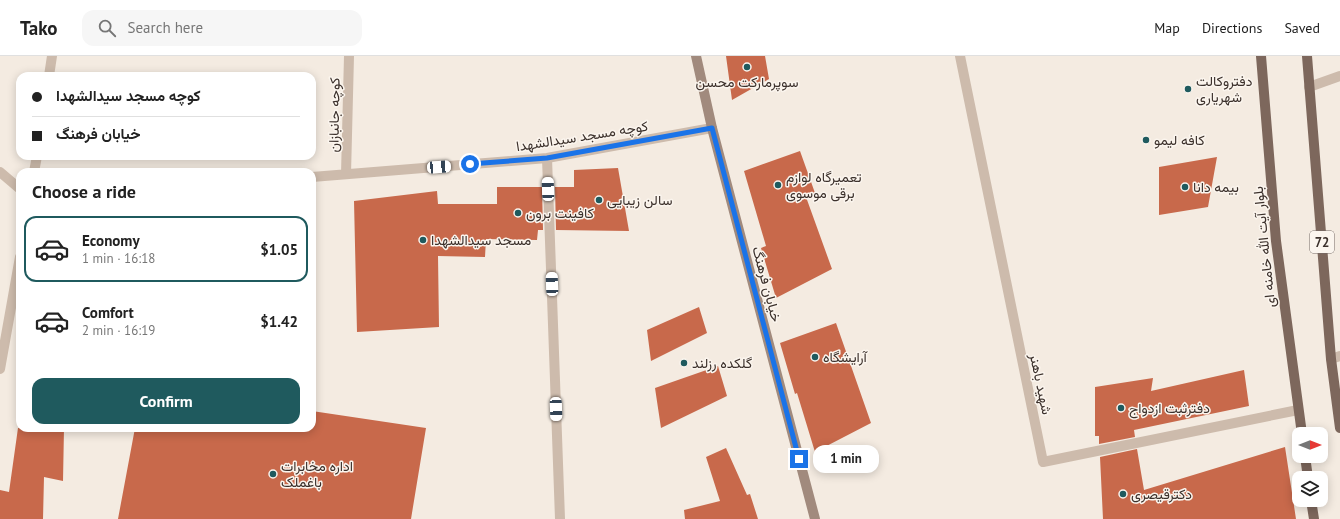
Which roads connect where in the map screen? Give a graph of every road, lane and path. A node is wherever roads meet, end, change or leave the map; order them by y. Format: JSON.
{"nodes":[{"id":1,"x":52,"y":56,"type":"edge"},
{"id":2,"x":349,"y":56,"type":"edge"},
{"id":3,"x":696,"y":56,"type":"edge"},
{"id":4,"x":960,"y":56,"type":"edge"},
{"id":5,"x":1261,"y":56,"type":"edge"},
{"id":6,"x":1307,"y":56,"type":"edge"},
{"id":7,"x":50,"y":72,"type":"edge"},
{"id":8,"x":1340,"y":76,"type":"edge"},
{"id":9,"x":1309,"y":87,"type":"junction"},
{"id":10,"x":712,"y":128,"type":"junction"},
{"id":11,"x":547,"y":158,"type":"junction"},
{"id":12,"x":0,"y":172,"type":"edge"},
{"id":13,"x":346,"y":174,"type":"junction"},
{"id":14,"x":316,"y":177,"type":"edge"},
{"id":15,"x":16,"y":186,"type":"edge"},
{"id":16,"x":16,"y":279,"type":"edge"},
{"id":17,"x":1335,"y":357,"type":"edge"},
{"id":18,"x":0,"y":369,"type":"edge"},
{"id":19,"x":1298,"y":410,"type":"junction"},
{"id":20,"x":1301,"y":427,"type":"edge"},
{"id":21,"x":1340,"y":428,"type":"edge"},
{"id":22,"x":1312,"y":507,"type":"edge"},
{"id":23,"x":560,"y":519,"type":"edge"},
{"id":24,"x":815,"y":519,"type":"edge"},
{"id":25,"x":1314,"y":519,"type":"edge"}],
"edges":[{"from":1,"to":7,"type":"street"},
{"from":2,"to":13,"type":"street","name":"کوچه جانبازان"},
{"from":3,"to":10,"type":"main road","name":"خیابان فرهنگ"},
{"from":4,"to":19,"type":"street","name":"شهید باهنر"},
{"from":5,"to":19,"type":"main road","name":"بلوار آیت الله خامنه ای"},
{"from":6,"to":9,"type":"main road","number":"72"},
{"from":8,"to":9,"type":"street"},
{"from":9,"to":17,"type":"main road","number":"72"},
{"from":10,"to":11,"type":"street","name":"کوچه مسجد سیدالشهدا"},
{"from":10,"to":24,"type":"main road","name":"خیابان فرهنگ"},
{"from":11,"to":13,"type":"street","name":"کوچه مسجد سیدالشهدا"},
{"from":11,"to":23,"type":"street"},
{"from":12,"to":15,"type":"street"},
{"from":13,"to":14,"type":"street","name":"کوچه مسجد سیدالشهدا"},
{"from":16,"to":18,"type":"street"},
{"from":17,"to":21,"type":"main road","number":"72"},
{"from":19,"to":20,"type":"main road","name":"بلوار آیت الله خامنه ای"},
{"from":22,"to":25,"type":"main road"}]}
